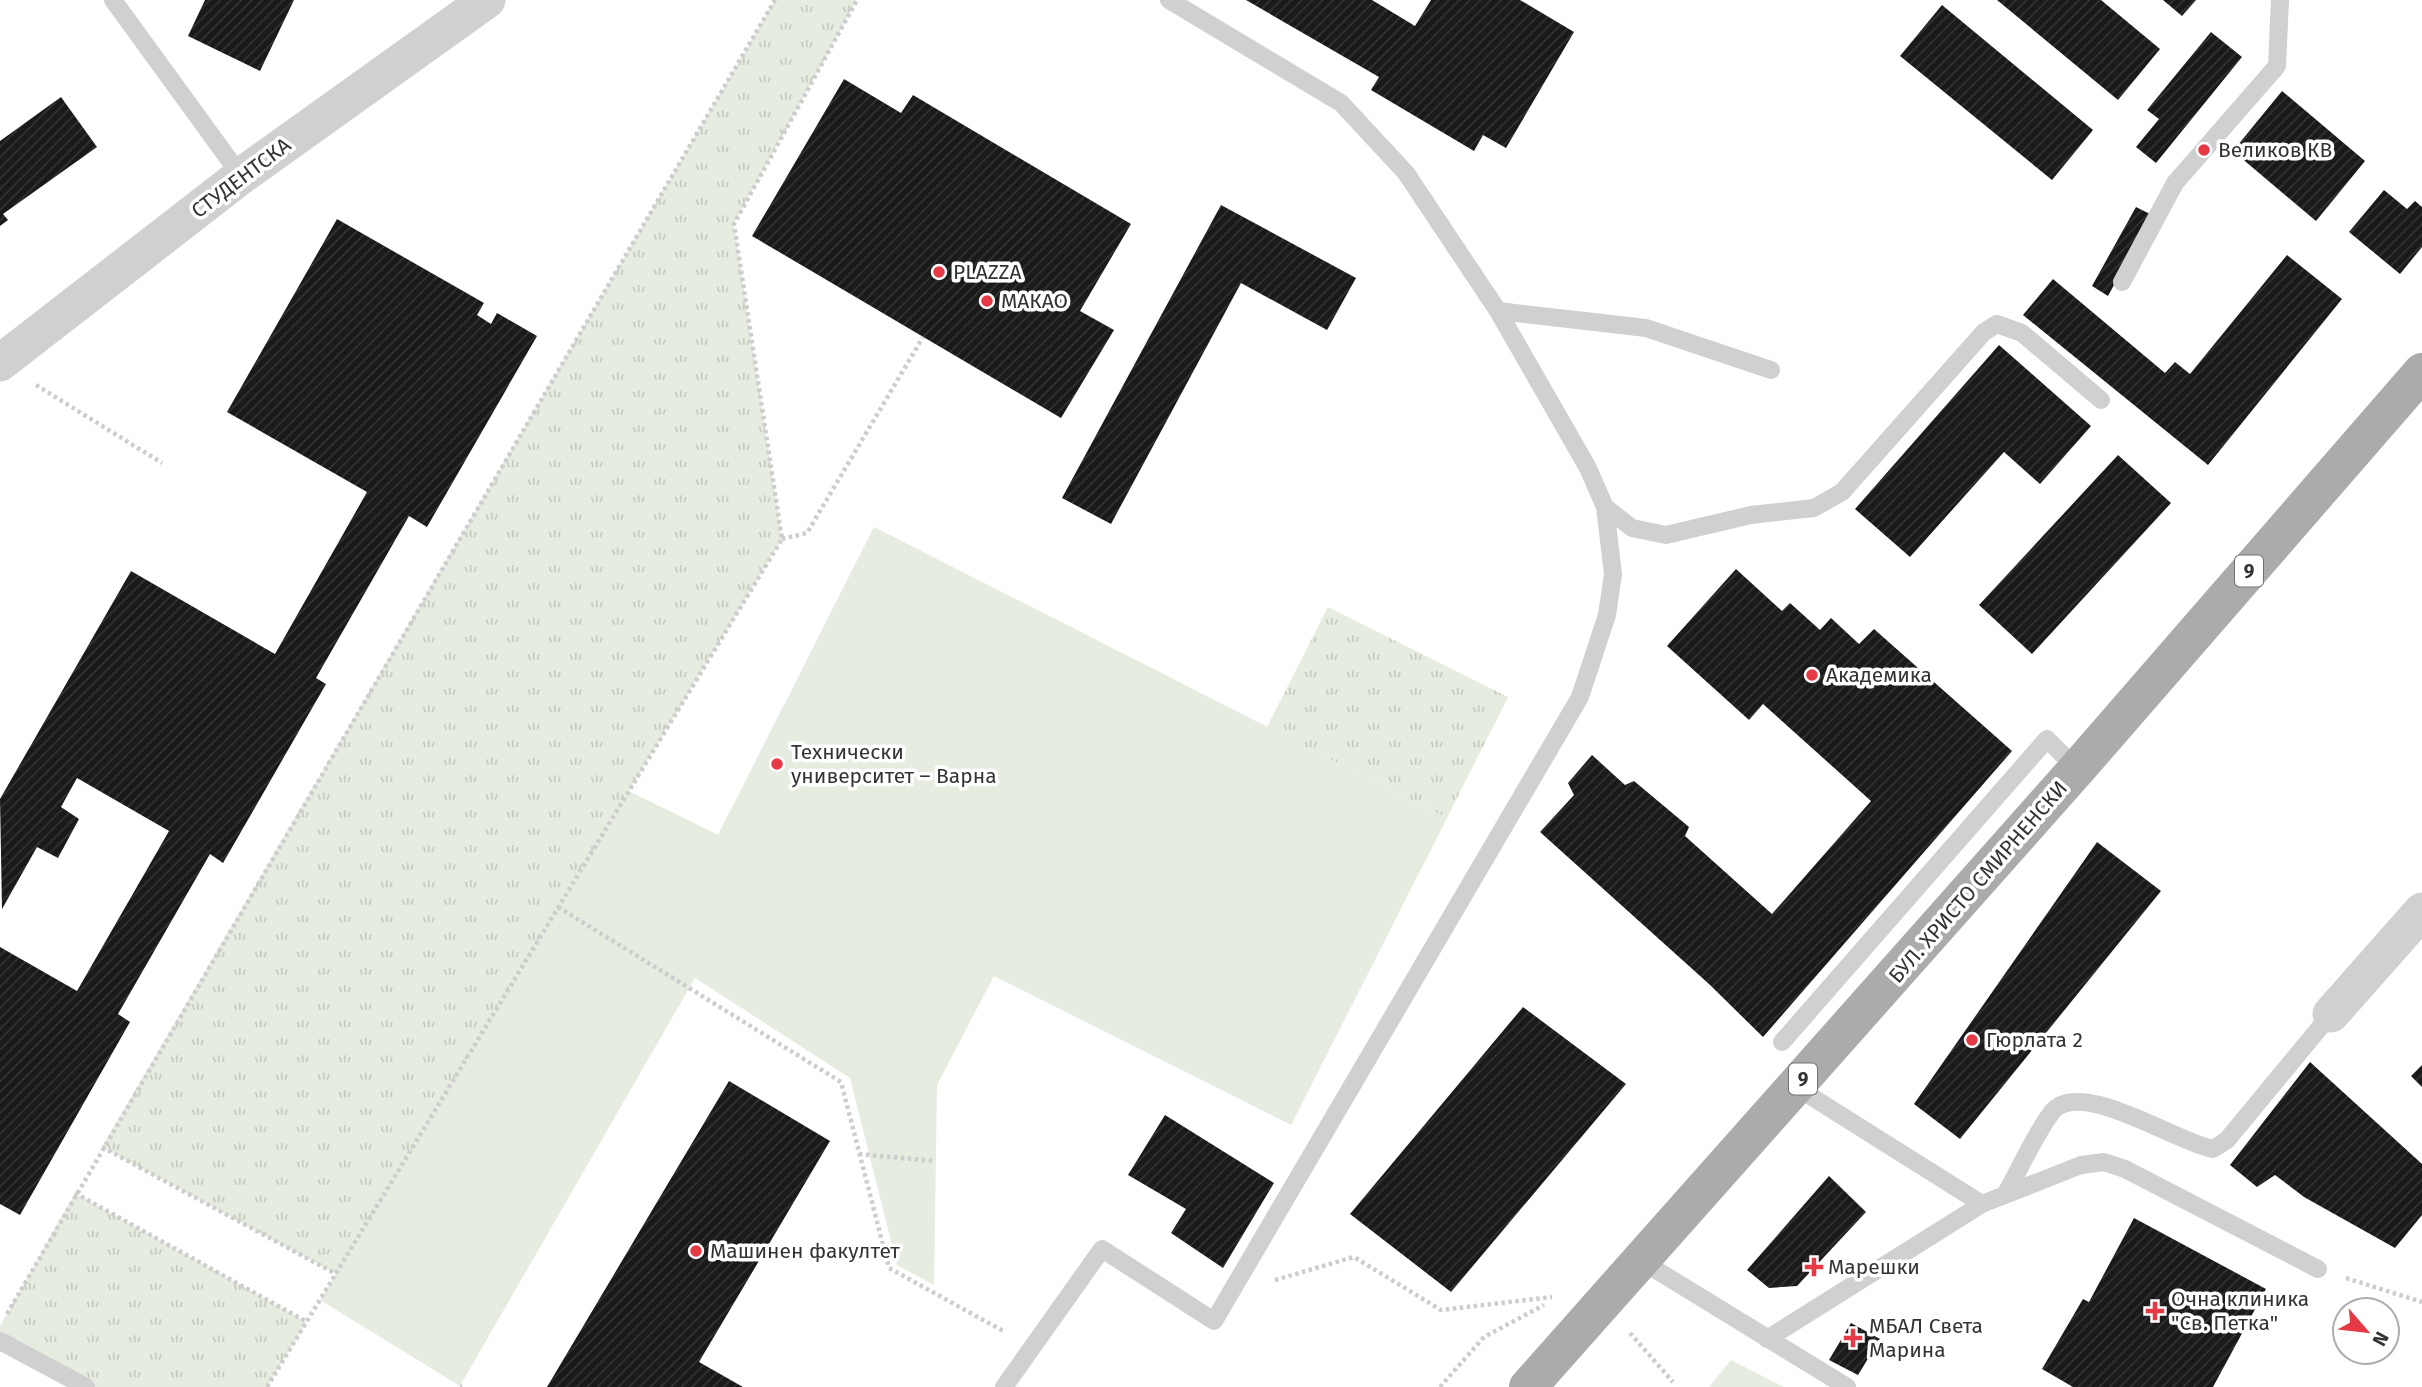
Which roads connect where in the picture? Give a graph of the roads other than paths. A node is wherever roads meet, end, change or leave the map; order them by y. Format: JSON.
{"nodes":[{"id":1,"x":113,"y":0,"type":"edge"},
{"id":2,"x":487,"y":0,"type":"edge"},
{"id":3,"x":1169,"y":0,"type":"edge"},
{"id":4,"x":2280,"y":0,"type":"edge"},
{"id":5,"x":241,"y":176,"type":"junction"},
{"id":6,"x":2122,"y":282,"type":"dead end"},
{"id":7,"x":1498,"y":311,"type":"junction"},
{"id":8,"x":0,"y":363,"type":"edge"},
{"id":9,"x":1771,"y":370,"type":"dead end"},
{"id":10,"x":2422,"y":372,"type":"edge"},
{"id":11,"x":2101,"y":400,"type":"dead end"},
{"id":12,"x":1605,"y":507,"type":"junction"},
{"id":13,"x":2077,"y":769,"type":"junction"},
{"id":14,"x":2422,"y":911,"type":"edge"},
{"id":15,"x":2330,"y":1014,"type":"joint"},
{"id":16,"x":1782,"y":1042,"type":"dead end"},
{"id":17,"x":1796,"y":1087,"type":"junction"},
{"id":18,"x":2006,"y":1193,"type":"junction"},
{"id":19,"x":1982,"y":1204,"type":"junction"},
{"id":20,"x":1640,"y":1260,"type":"junction"},
{"id":21,"x":2318,"y":1269,"type":"road end"},
{"id":22,"x":1767,"y":1339,"type":"junction"},
{"id":23,"x":0,"y":1341,"type":"edge"},
{"id":24,"x":86,"y":1387,"type":"edge"},
{"id":25,"x":1004,"y":1387,"type":"edge"},
{"id":26,"x":1528,"y":1387,"type":"edge"},
{"id":27,"x":1847,"y":1387,"type":"edge"}],
"edges":[{"from":1,"to":5,"type":"lane"},
{"from":2,"to":5,"type":"street","name":"СТУДЕНТСКА"},
{"from":3,"to":7,"type":"lane"},
{"from":4,"to":6,"type":"lane"},
{"from":5,"to":8,"type":"street","name":"СТУДЕНТСКА"},
{"from":7,"to":9,"type":"lane"},
{"from":7,"to":12,"type":"lane"},
{"from":10,"to":13,"type":"main road","name":"БУЛ. ХРИСТО СМИРНЕНСКИ","number":"9"},
{"from":11,"to":12,"type":"lane"},
{"from":12,"to":25,"type":"lane"},
{"from":13,"to":16,"type":"lane"},
{"from":13,"to":17,"type":"main road","name":"БУЛ. ХРИСТО СМИРНЕНСКИ","number":"9"},
{"from":14,"to":15,"type":"street"},
{"from":15,"to":18,"type":"lane"},
{"from":17,"to":19,"type":"lane"},
{"from":17,"to":20,"type":"main road","name":"БУЛ. ХРИСТО СМИРНЕНСКИ","number":"9"},
{"from":18,"to":19,"type":"lane"},
{"from":18,"to":21,"type":"lane"},
{"from":19,"to":22,"type":"lane"},
{"from":20,"to":22,"type":"lane"},
{"from":20,"to":26,"type":"main road","name":"БУЛ. ХРИСТО СМИРНЕНСКИ","number":"9"},
{"from":22,"to":27,"type":"lane"},
{"from":23,"to":24,"type":"lane"}]}
